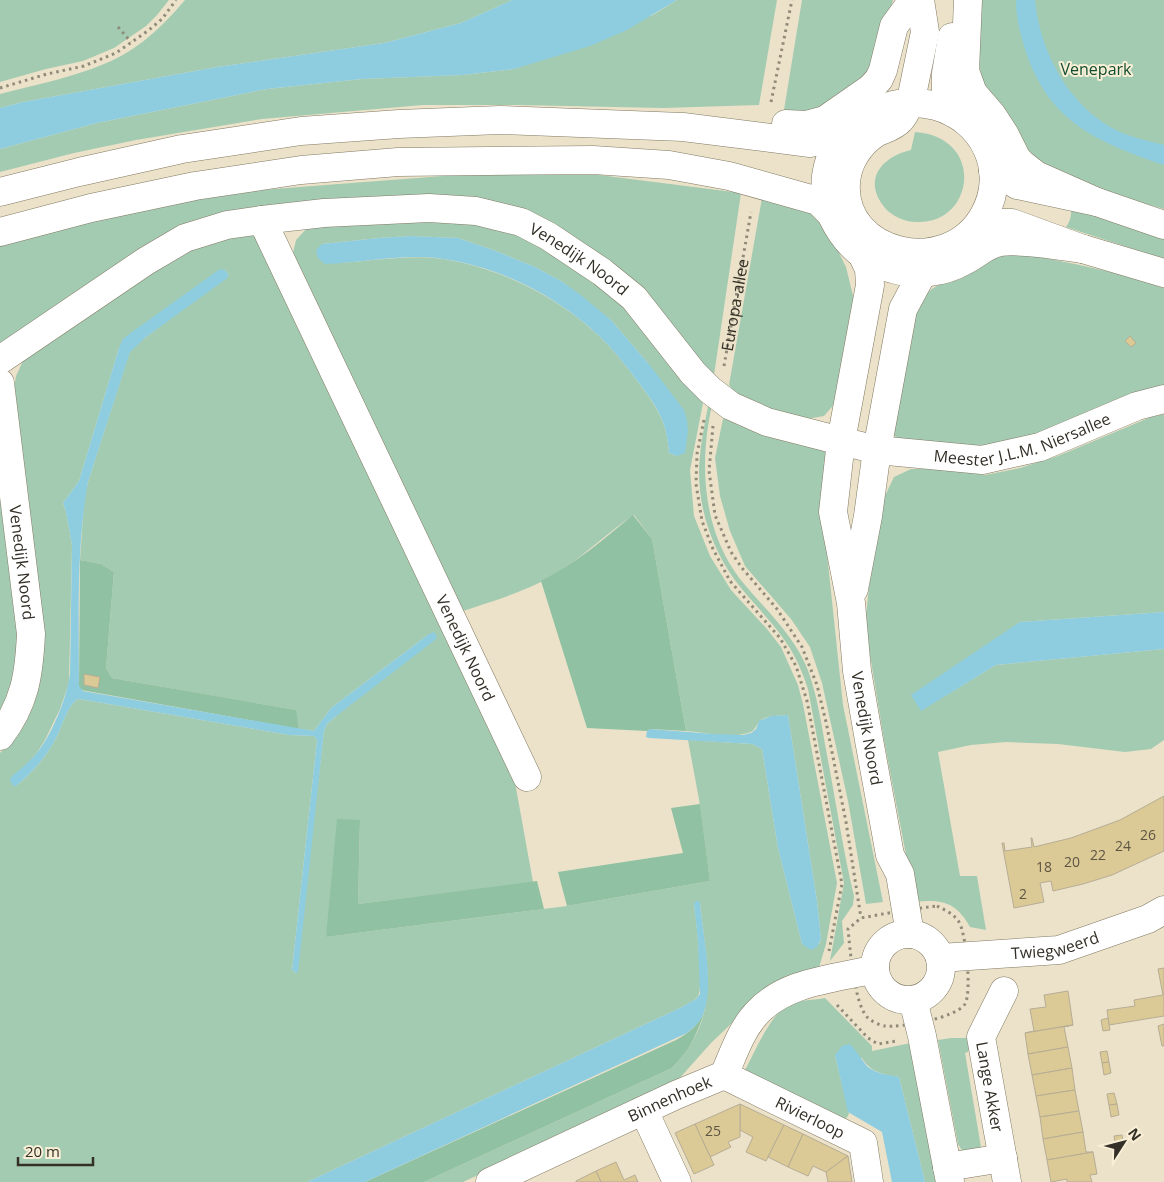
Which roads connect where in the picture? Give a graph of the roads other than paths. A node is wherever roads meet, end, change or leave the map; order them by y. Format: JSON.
{"nodes":[{"id":1,"x":913,"y":0,"type":"edge"},
{"id":2,"x":918,"y":0,"type":"edge"},
{"id":3,"x":967,"y":0,"type":"edge"},
{"id":4,"x":896,"y":105,"type":"junction"},
{"id":5,"x":953,"y":113,"type":"junction"},
{"id":6,"x":683,"y":127,"type":"junction"},
{"id":7,"x":844,"y":136,"type":"junction"},
{"id":8,"x":993,"y":171,"type":"junction"},
{"id":9,"x":0,"y":192,"type":"edge"},
{"id":10,"x":834,"y":197,"type":"junction"},
{"id":11,"x":1097,"y":202,"type":"junction"},
{"id":12,"x":262,"y":220,"type":"junction"},
{"id":13,"x":1164,"y":225,"type":"edge"},
{"id":14,"x":0,"y":232,"type":"edge"},
{"id":15,"x":973,"y":243,"type":"junction"},
{"id":16,"x":862,"y":254,"type":"junction"},
{"id":17,"x":929,"y":262,"type":"junction"},
{"id":18,"x":1164,"y":273,"type":"edge"},
{"id":19,"x":0,"y":360,"type":"edge"},
{"id":20,"x":0,"y":382,"type":"edge"},
{"id":21,"x":1164,"y":399,"type":"edge"},
{"id":22,"x":841,"y":441,"type":"junction"},
{"id":23,"x":877,"y":450,"type":"junction"},
{"id":24,"x":851,"y":603,"type":"junction"},
{"id":25,"x":0,"y":736,"type":"edge"},
{"id":26,"x":527,"y":777,"type":"dead end"},
{"id":27,"x":1164,"y":910,"type":"edge"},
{"id":28,"x":901,"y":923,"type":"junction"},
{"id":29,"x":953,"y":956,"type":"junction"},
{"id":30,"x":852,"y":974,"type":"junction"},
{"id":31,"x":1004,"y":992,"type":"dead end"},
{"id":32,"x":918,"y":1020,"type":"junction"},
{"id":33,"x":724,"y":1075,"type":"junction"},
{"id":34,"x":644,"y":1111,"type":"junction"},
{"id":35,"x":1005,"y":1170,"type":"edge"},
{"id":36,"x":948,"y":1174,"type":"edge"},
{"id":37,"x":490,"y":1182,"type":"edge"},
{"id":38,"x":677,"y":1182,"type":"edge"},
{"id":39,"x":870,"y":1182,"type":"edge"}],
"edges":[{"from":1,"to":6,"type":"street"},
{"from":2,"to":4,"type":"street"},
{"from":3,"to":5,"type":"street"},
{"from":3,"to":11,"type":"street"},
{"from":4,"to":5,"type":"street"},
{"from":4,"to":7,"type":"street"},
{"from":4,"to":10,"type":"street"},
{"from":5,"to":8,"type":"street"},
{"from":6,"to":7,"type":"street"},
{"from":6,"to":9,"type":"street"},
{"from":7,"to":10,"type":"street"},
{"from":8,"to":11,"type":"street"},
{"from":8,"to":15,"type":"street"},
{"from":10,"to":14,"type":"street"},
{"from":10,"to":16,"type":"street"},
{"from":10,"to":17,"type":"street"},
{"from":11,"to":13,"type":"street"},
{"from":12,"to":19,"type":"street","name":"Venedijk Noord"},
{"from":12,"to":22,"type":"street","name":"Venedijk Noord"},
{"from":12,"to":26,"type":"street","name":"Venedijk Noord"},
{"from":15,"to":17,"type":"street"},
{"from":15,"to":18,"type":"street"},
{"from":16,"to":17,"type":"street"},
{"from":16,"to":22,"type":"street","name":"Venedijk Noord"},
{"from":17,"to":23,"type":"street","name":"Venedijk Noord"},
{"from":20,"to":25,"type":"street","name":"Venedijk Noord"},
{"from":21,"to":23,"type":"street","name":"Meester J.L.M. Niersallee"},
{"from":22,"to":23,"type":"street","name":"Venedijk Noord"},
{"from":22,"to":24,"type":"street","name":"Venedijk Noord"},
{"from":23,"to":24,"type":"street","name":"Venedijk Noord"},
{"from":24,"to":28,"type":"street","name":"Venedijk Noord"},
{"from":27,"to":29,"type":"street","name":"Twiegweerd"},
{"from":28,"to":29,"type":"street"},
{"from":28,"to":30,"type":"street"},
{"from":29,"to":32,"type":"street"},
{"from":30,"to":32,"type":"street"},
{"from":30,"to":33,"type":"street","name":"Binnenhoek"},
{"from":31,"to":35,"type":"street","name":"Lange Akker"},
{"from":32,"to":36,"type":"street","name":"Lange Akker"},
{"from":33,"to":34,"type":"street","name":"Binnenhoek"},
{"from":33,"to":39,"type":"street","name":"Rivierloop"},
{"from":34,"to":37,"type":"street","name":"Binnenhoek"},
{"from":34,"to":38,"type":"street"},
{"from":35,"to":36,"type":"street","name":"Lange Akker"}]}
